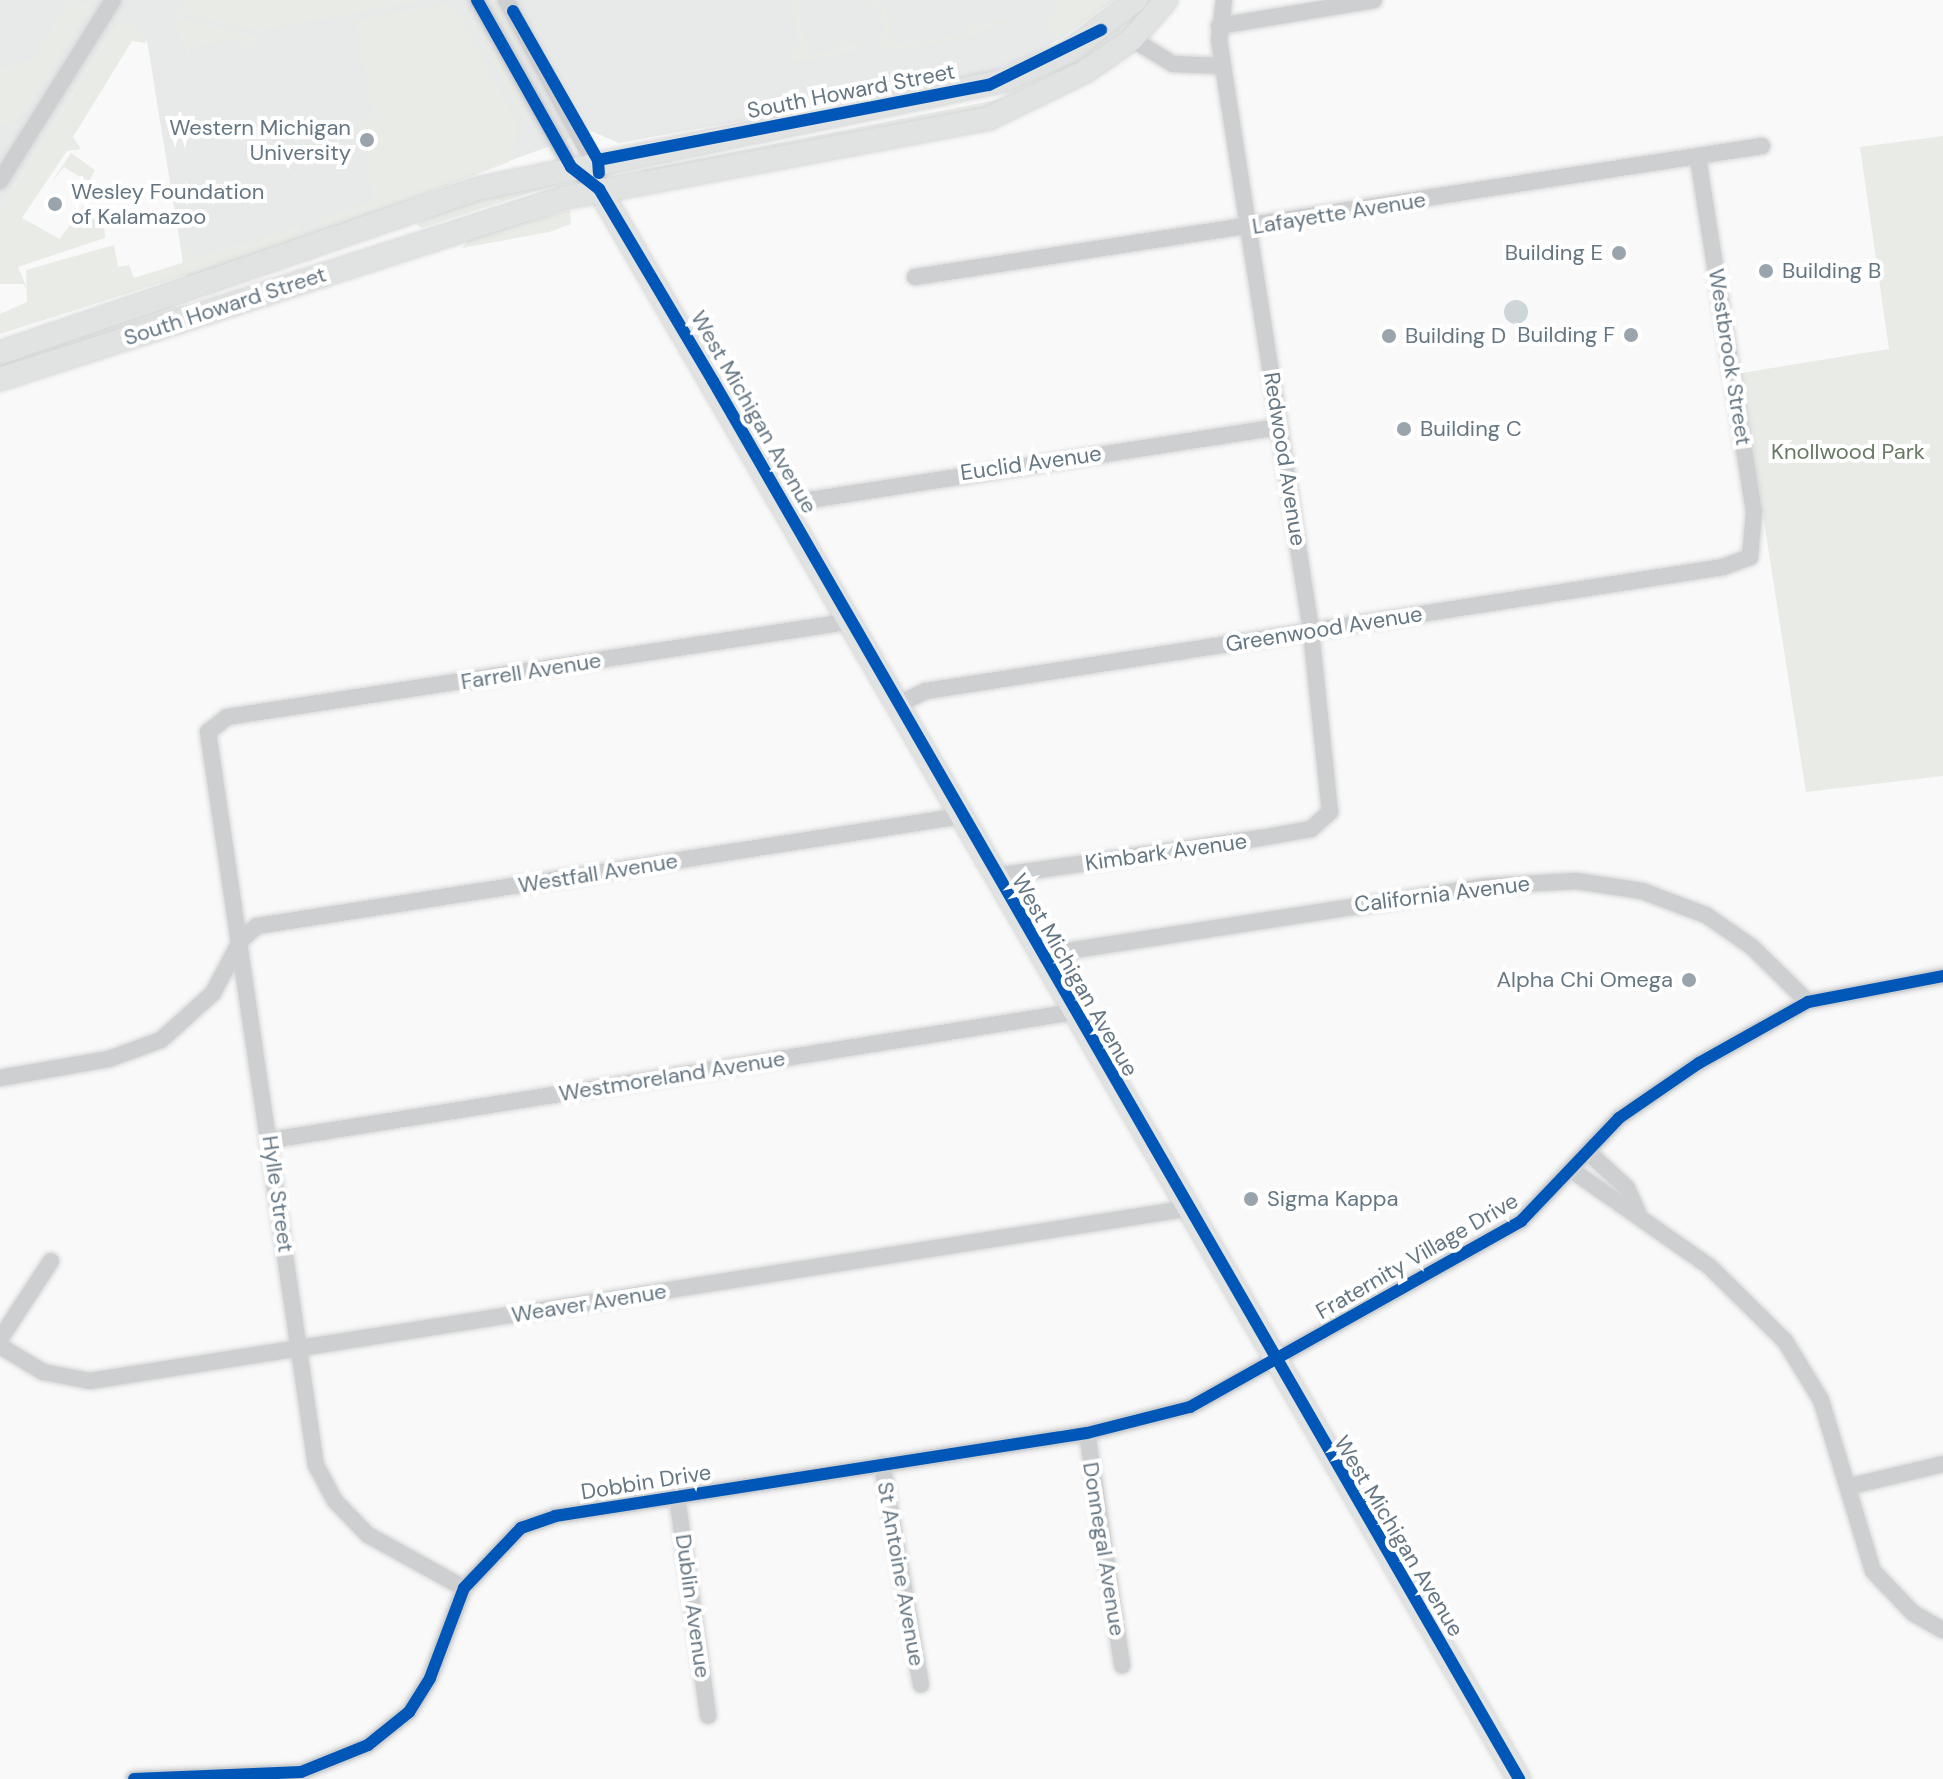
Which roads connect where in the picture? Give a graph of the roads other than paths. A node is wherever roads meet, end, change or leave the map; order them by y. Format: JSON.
{"nodes":[{"id":1,"x":113,"y":0,"type":"edge"},
{"id":2,"x":477,"y":0,"type":"edge"},
{"id":3,"x":506,"y":0,"type":"edge"},
{"id":4,"x":1136,"y":0,"type":"edge"},
{"id":5,"x":1166,"y":0,"type":"edge"},
{"id":6,"x":1224,"y":0,"type":"edge"},
{"id":7,"x":1374,"y":0,"type":"edge"},
{"id":8,"x":1219,"y":26,"type":"junction"},
{"id":9,"x":1132,"y":39,"type":"junction"},
{"id":10,"x":1223,"y":66,"type":"junction"},
{"id":11,"x":1762,"y":146,"type":"dead end"},
{"id":12,"x":1698,"y":157,"type":"junction"},
{"id":13,"x":598,"y":160,"type":"junction"},
{"id":14,"x":571,"y":167,"type":"junction"},
{"id":15,"x":0,"y":181,"type":"edge"},
{"id":16,"x":599,"y":189,"type":"junction"},
{"id":17,"x":402,"y":216,"type":"junction"},
{"id":18,"x":1249,"y":227,"type":"junction"},
{"id":19,"x":411,"y":244,"type":"junction"},
{"id":20,"x":915,"y":277,"type":"dead end"},
{"id":21,"x":0,"y":353,"type":"edge"},
{"id":22,"x":0,"y":379,"type":"edge"},
{"id":23,"x":1279,"y":427,"type":"junction"},
{"id":24,"x":784,"y":504,"type":"junction"},
{"id":25,"x":1750,"y":557,"type":"joint"},
{"id":26,"x":853,"y":621,"type":"junction"},
{"id":27,"x":1311,"y":630,"type":"junction"},
{"id":28,"x":899,"y":704,"type":"junction"},
{"id":29,"x":211,"y":727,"type":"joint"},
{"id":30,"x":1330,"y":812,"type":"joint"},
{"id":31,"x":961,"y":816,"type":"junction"},
{"id":32,"x":996,"y":876,"type":"junction"},
{"id":33,"x":241,"y":940,"type":"junction"},
{"id":34,"x":1042,"y":955,"type":"junction"},
{"id":35,"x":1943,"y":976,"type":"edge"},
{"id":36,"x":1808,"y":1002,"type":"junction"},
{"id":37,"x":1074,"y":1012,"type":"junction"},
{"id":38,"x":0,"y":1078,"type":"edge"},
{"id":39,"x":271,"y":1140,"type":"junction"},
{"id":40,"x":1588,"y":1152,"type":"junction"},
{"id":41,"x":1573,"y":1171,"type":"junction"},
{"id":42,"x":1185,"y":1209,"type":"junction"},
{"id":43,"x":1638,"y":1213,"type":"junction"},
{"id":44,"x":51,"y":1261,"type":"dead end"},
{"id":45,"x":0,"y":1339,"type":"edge"},
{"id":46,"x":0,"y":1346,"type":"edge"},
{"id":47,"x":299,"y":1348,"type":"junction"},
{"id":48,"x":1274,"y":1363,"type":"junction"},
{"id":49,"x":1087,"y":1433,"type":"junction"},
{"id":50,"x":882,"y":1464,"type":"junction"},
{"id":51,"x":1943,"y":1464,"type":"edge"},
{"id":52,"x":1851,"y":1486,"type":"junction"},
{"id":53,"x":677,"y":1497,"type":"junction"},
{"id":54,"x":464,"y":1588,"type":"junction"},
{"id":55,"x":1943,"y":1630,"type":"edge"},
{"id":56,"x":1122,"y":1665,"type":"dead end"},
{"id":57,"x":921,"y":1685,"type":"dead end"},
{"id":58,"x":708,"y":1716,"type":"dead end"},
{"id":59,"x":134,"y":1779,"type":"edge"},
{"id":60,"x":1519,"y":1779,"type":"edge"}],
"edges":[{"from":1,"to":15,"type":"street"},
{"from":2,"to":14,"type":"street","name":"West Michigan Avenue"},
{"from":3,"to":13,"type":"street","name":"West Michigan Avenue"},
{"from":4,"to":13,"type":"street","name":"South Howard Street"},
{"from":5,"to":9,"type":"street","name":"South Howard Street"},
{"from":6,"to":8,"type":"street","name":"Redwood Avenue"},
{"from":7,"to":8,"type":"street"},
{"from":8,"to":10,"type":"street","name":"Redwood Avenue"},
{"from":9,"to":10,"type":"street"},
{"from":9,"to":16,"type":"street","name":"South Howard Street"},
{"from":10,"to":18,"type":"street","name":"Redwood Avenue"},
{"from":11,"to":12,"type":"street","name":"Lafayette Avenue"},
{"from":12,"to":18,"type":"street","name":"Lafayette Avenue"},
{"from":12,"to":25,"type":"street","name":"Westbrook Street"},
{"from":13,"to":14,"type":"street","name":"South Howard Street"},
{"from":13,"to":16,"type":"street","name":"West Michigan Avenue"},
{"from":14,"to":16,"type":"street","name":"West Michigan Avenue"},
{"from":14,"to":17,"type":"street","name":"South Howard Street"},
{"from":16,"to":19,"type":"street","name":"South Howard Street"},
{"from":16,"to":24,"type":"street","name":"West Michigan Avenue"},
{"from":17,"to":19,"type":"street"},
{"from":17,"to":21,"type":"street","name":"South Howard Street"},
{"from":18,"to":20,"type":"street","name":"Lafayette Avenue"},
{"from":18,"to":23,"type":"street","name":"Redwood Avenue"},
{"from":19,"to":22,"type":"street","name":"South Howard Street"},
{"from":23,"to":24,"type":"street","name":"Euclid Avenue"},
{"from":23,"to":27,"type":"street","name":"Redwood Avenue"},
{"from":24,"to":26,"type":"street","name":"West Michigan Avenue"},
{"from":25,"to":27,"type":"street","name":"Greenwood Avenue"},
{"from":26,"to":28,"type":"street","name":"West Michigan Avenue"},
{"from":26,"to":29,"type":"street","name":"Farrell Avenue"},
{"from":27,"to":28,"type":"street","name":"Greenwood Avenue"},
{"from":27,"to":30,"type":"street","name":"Redwood Avenue"},
{"from":28,"to":31,"type":"street","name":"West Michigan Avenue"},
{"from":29,"to":33,"type":"street","name":"Hylle Street"},
{"from":30,"to":32,"type":"street","name":"Kimbark Avenue"},
{"from":31,"to":32,"type":"street","name":"West Michigan Avenue"},
{"from":31,"to":33,"type":"street","name":"Westfall Avenue"},
{"from":32,"to":34,"type":"street","name":"West Michigan Avenue"},
{"from":33,"to":38,"type":"street"},
{"from":33,"to":39,"type":"street","name":"Hylle Street"},
{"from":34,"to":36,"type":"street","name":"California Avenue"},
{"from":34,"to":37,"type":"street","name":"West Michigan Avenue"},
{"from":35,"to":36,"type":"street","name":"Fraternity Village Drive"},
{"from":36,"to":40,"type":"street","name":"Fraternity Village Drive"},
{"from":37,"to":39,"type":"street","name":"Westmoreland Avenue"},
{"from":37,"to":42,"type":"street","name":"West Michigan Avenue"},
{"from":39,"to":47,"type":"street","name":"Hylle Street"},
{"from":40,"to":41,"type":"street","name":"Fraternity Village Drive"},
{"from":40,"to":43,"type":"street"},
{"from":41,"to":43,"type":"street"},
{"from":41,"to":48,"type":"street","name":"Fraternity Village Drive"},
{"from":42,"to":47,"type":"street","name":"Weaver Avenue"},
{"from":42,"to":48,"type":"street","name":"West Michigan Avenue"},
{"from":43,"to":52,"type":"street"},
{"from":44,"to":45,"type":"street"},
{"from":46,"to":47,"type":"street","name":"Weaver Avenue"},
{"from":47,"to":54,"type":"street","name":"Hylle Street"},
{"from":48,"to":49,"type":"street","name":"Dobbin Drive"},
{"from":48,"to":60,"type":"street","name":"West Michigan Avenue"},
{"from":49,"to":50,"type":"street","name":"Dobbin Drive"},
{"from":49,"to":56,"type":"street","name":"Donnegal Avenue"},
{"from":50,"to":53,"type":"street","name":"Dobbin Drive"},
{"from":50,"to":57,"type":"street","name":"St Antoine Avenue"},
{"from":51,"to":52,"type":"street"},
{"from":52,"to":55,"type":"street"},
{"from":53,"to":54,"type":"street","name":"Dobbin Drive"},
{"from":53,"to":58,"type":"street","name":"Dublin Avenue"},
{"from":54,"to":59,"type":"street","name":"Dobbin Drive"}]}
